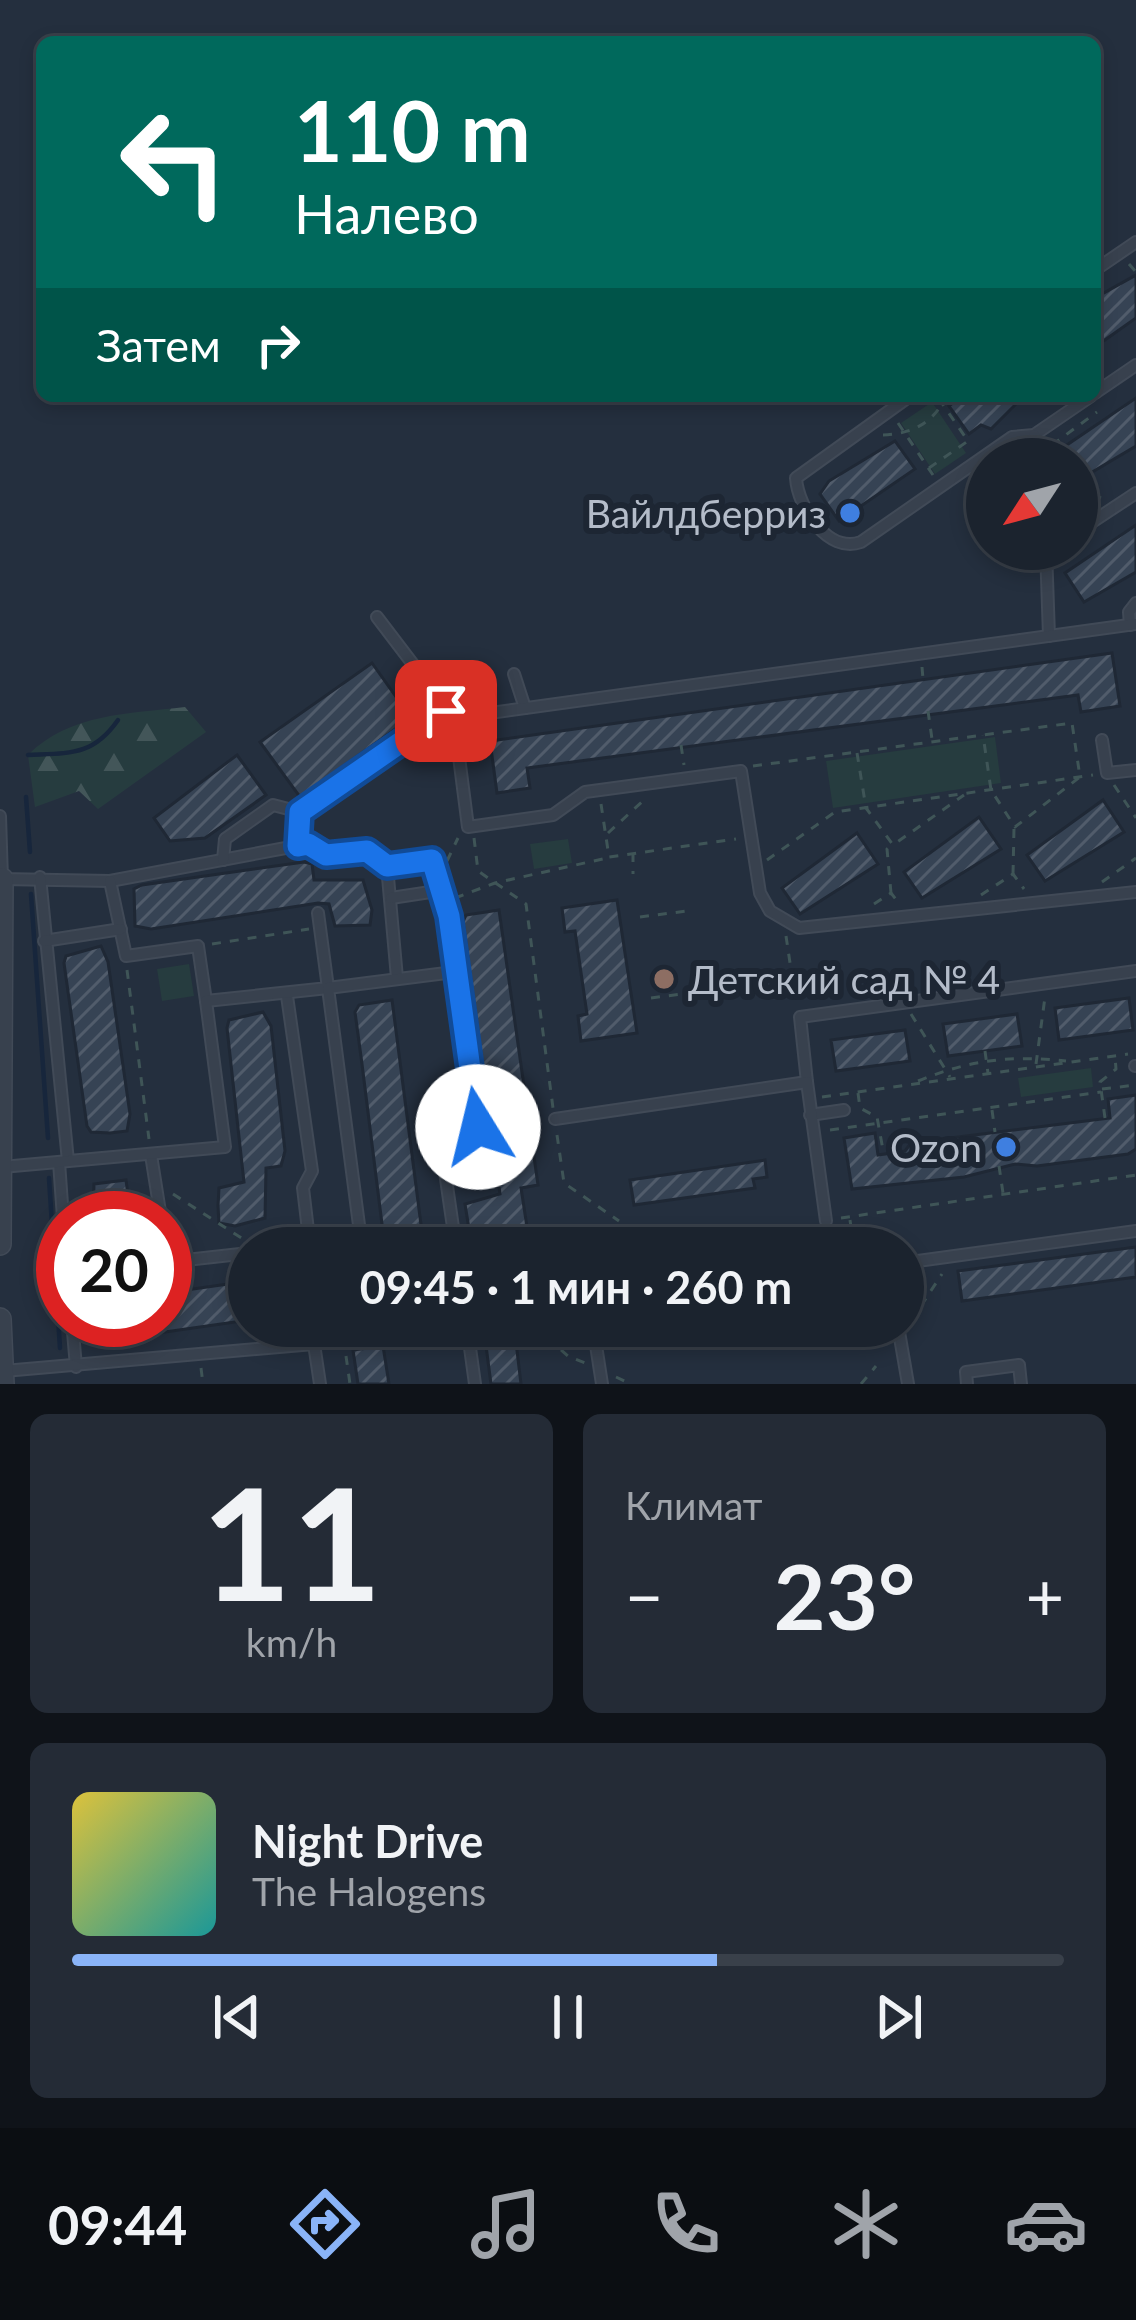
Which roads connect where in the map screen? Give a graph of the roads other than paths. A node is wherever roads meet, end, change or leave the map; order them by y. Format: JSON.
{"nodes":[{"id":1,"x":1136,"y":242,"type":"edge"},
{"id":2,"x":1101,"y":266,"type":"edge"},
{"id":3,"x":1136,"y":365,"type":"edge"},
{"id":4,"x":1101,"y":389,"type":"edge"},
{"id":5,"x":901,"y":402,"type":"edge"},
{"id":6,"x":1082,"y":402,"type":"edge"},
{"id":7,"x":1034,"y":435,"type":"junction"},
{"id":8,"x":1036,"y":438,"type":"edge"},
{"id":9,"x":1136,"y":493,"type":"edge"},
{"id":10,"x":1098,"y":518,"type":"edge"},
{"id":11,"x":1048,"y":570,"type":"edge"},
{"id":12,"x":1136,"y":603,"type":"edge"},
{"id":13,"x":377,"y":617,"type":"dead end"},
{"id":14,"x":1133,"y":624,"type":"edge"},
{"id":15,"x":1049,"y":636,"type":"junction"},
{"id":16,"x":514,"y":674,"type":"dead end"},
{"id":17,"x":525,"y":708,"type":"junction"},
{"id":18,"x":450,"y":714,"type":"junction"},
{"id":19,"x":1102,"y":740,"type":"dead end"},
{"id":20,"x":1136,"y":770,"type":"edge"},
{"id":21,"x":300,"y":812,"type":"junction"},
{"id":22,"x":0,"y":816,"type":"edge"},
{"id":23,"x":298,"y":846,"type":"junction"},
{"id":24,"x":223,"y":860,"type":"junction"},
{"id":25,"x":387,"y":866,"type":"junction"},
{"id":26,"x":40,"y":877,"type":"junction"},
{"id":27,"x":2,"y":878,"type":"edge"},
{"id":28,"x":110,"y":881,"type":"junction"},
{"id":29,"x":1136,"y":892,"type":"edge"},
{"id":30,"x":1,"y":895,"type":"edge"},
{"id":31,"x":440,"y":897,"type":"junction"},
{"id":32,"x":391,"y":898,"type":"junction"},
{"id":33,"x":317,"y":913,"type":"dead end"},
{"id":34,"x":121,"y":929,"type":"junction"},
{"id":35,"x":44,"y":941,"type":"junction"},
{"id":36,"x":1136,"y":971,"type":"edge"},
{"id":37,"x":454,"y":972,"type":"junction"},
{"id":38,"x":397,"y":978,"type":"junction"},
{"id":39,"x":328,"y":988,"type":"junction"},
{"id":40,"x":1,"y":994,"type":"edge"},
{"id":41,"x":287,"y":996,"type":"junction"},
{"id":42,"x":206,"y":1001,"type":"junction"},
{"id":43,"x":1,"y":1065,"type":"edge"},
{"id":44,"x":807,"y":1082,"type":"junction"},
{"id":45,"x":844,"y":1110,"type":"dead end"},
{"id":46,"x":810,"y":1115,"type":"junction"},
{"id":47,"x":555,"y":1119,"type":"road end"},
{"id":48,"x":152,"y":1154,"type":"junction"},
{"id":49,"x":63,"y":1162,"type":"junction"},
{"id":50,"x":2,"y":1167,"type":"edge"},
{"id":51,"x":64,"y":1191,"type":"edge"},
{"id":52,"x":157,"y":1191,"type":"edge"},
{"id":53,"x":826,"y":1220,"type":"road end"},
{"id":54,"x":308,"y":1227,"type":"edge"},
{"id":55,"x":360,"y":1227,"type":"edge"},
{"id":56,"x":453,"y":1227,"type":"edge"},
{"id":57,"x":1136,"y":1231,"type":"edge"},
{"id":58,"x":0,"y":1244,"type":"edge"},
{"id":59,"x":228,"y":1255,"type":"edge"},
{"id":60,"x":192,"y":1259,"type":"edge"},
{"id":61,"x":924,"y":1260,"type":"edge"},
{"id":62,"x":0,"y":1319,"type":"edge"},
{"id":63,"x":74,"y":1347,"type":"edge"},
{"id":64,"x":285,"y":1347,"type":"edge"},
{"id":65,"x":314,"y":1347,"type":"edge"},
{"id":66,"x":470,"y":1347,"type":"edge"},
{"id":67,"x":596,"y":1347,"type":"edge"},
{"id":68,"x":902,"y":1347,"type":"edge"},
{"id":69,"x":76,"y":1367,"type":"junction"},
{"id":70,"x":3,"y":1377,"type":"edge"},
{"id":71,"x":320,"y":1384,"type":"edge"},
{"id":72,"x":475,"y":1384,"type":"edge"},
{"id":73,"x":602,"y":1384,"type":"edge"},
{"id":74,"x":908,"y":1384,"type":"edge"},
{"id":75,"x":968,"y":1384,"type":"edge"},
{"id":76,"x":1021,"y":1384,"type":"edge"}],
"edges":[{"from":1,"to":2,"type":"lane"},
{"from":3,"to":4,"type":"lane"},
{"from":5,"to":7,"type":"lane"},
{"from":6,"to":7,"type":"lane"},
{"from":7,"to":8,"type":"lane"},
{"from":9,"to":10,"type":"lane"},
{"from":11,"to":15,"type":"lane"},
{"from":12,"to":14,"type":"lane"},
{"from":13,"to":18,"type":"lane"},
{"from":14,"to":15,"type":"lane"},
{"from":15,"to":17,"type":"lane"},
{"from":16,"to":17,"type":"lane"},
{"from":17,"to":18,"type":"lane"},
{"from":18,"to":21,"type":"lane"},
{"from":18,"to":29,"type":"lane"},
{"from":19,"to":20,"type":"lane"},
{"from":21,"to":23,"type":"lane"},
{"from":21,"to":24,"type":"lane"},
{"from":22,"to":27,"type":"lane"},
{"from":23,"to":24,"type":"lane"},
{"from":23,"to":25,"type":"lane"},
{"from":24,"to":28,"type":"lane"},
{"from":25,"to":31,"type":"lane"},
{"from":25,"to":32,"type":"lane"},
{"from":26,"to":27,"type":"lane"},
{"from":26,"to":28,"type":"lane"},
{"from":26,"to":35,"type":"lane"},
{"from":27,"to":30,"type":"street"},
{"from":28,"to":34,"type":"lane"},
{"from":30,"to":40,"type":"street"},
{"from":31,"to":32,"type":"lane"},
{"from":31,"to":37,"type":"lane"},
{"from":32,"to":38,"type":"lane"},
{"from":33,"to":39,"type":"lane"},
{"from":34,"to":35,"type":"lane"},
{"from":34,"to":42,"type":"lane"},
{"from":35,"to":49,"type":"lane"},
{"from":36,"to":44,"type":"lane"},
{"from":37,"to":38,"type":"lane"},
{"from":37,"to":56,"type":"lane"},
{"from":38,"to":39,"type":"lane"},
{"from":39,"to":41,"type":"lane"},
{"from":39,"to":55,"type":"lane"},
{"from":40,"to":43,"type":"street"},
{"from":41,"to":42,"type":"lane"},
{"from":41,"to":54,"type":"lane"},
{"from":42,"to":48,"type":"lane"},
{"from":43,"to":50,"type":"street"},
{"from":44,"to":46,"type":"lane"},
{"from":44,"to":47,"type":"lane"},
{"from":45,"to":46,"type":"lane"},
{"from":46,"to":53,"type":"lane"},
{"from":48,"to":49,"type":"lane"},
{"from":48,"to":52,"type":"lane"},
{"from":49,"to":50,"type":"lane"},
{"from":49,"to":51,"type":"lane"},
{"from":50,"to":58,"type":"street"},
{"from":57,"to":61,"type":"lane"},
{"from":59,"to":60,"type":"lane"},
{"from":62,"to":70,"type":"street"},
{"from":63,"to":69,"type":"lane"},
{"from":64,"to":69,"type":"lane"},
{"from":65,"to":71,"type":"lane"},
{"from":66,"to":72,"type":"lane"},
{"from":67,"to":73,"type":"lane"},
{"from":68,"to":74,"type":"lane"},
{"from":69,"to":70,"type":"lane"},
{"from":75,"to":76,"type":"lane"}]}
